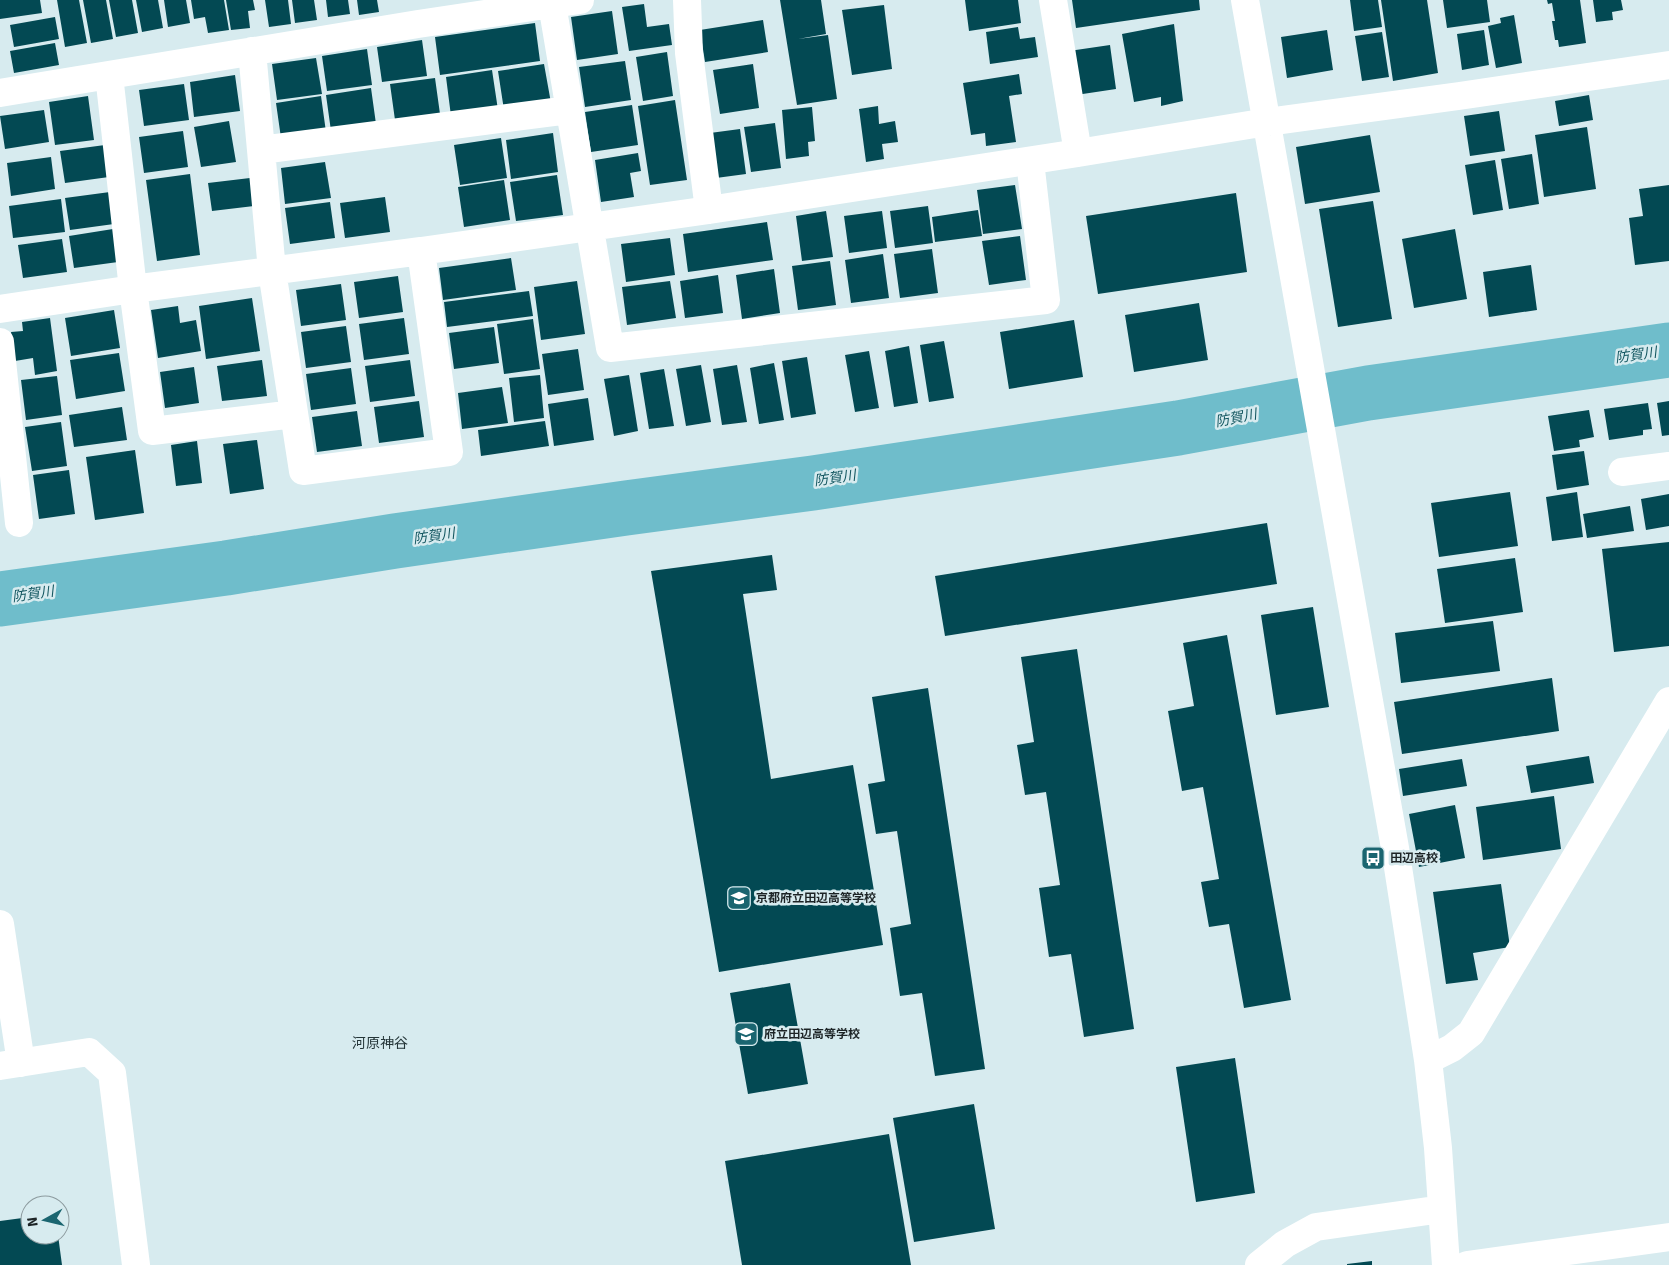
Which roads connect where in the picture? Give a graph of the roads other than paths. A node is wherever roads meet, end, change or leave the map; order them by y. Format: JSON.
{"nodes":[{"id":1,"x":580,"y":0,"type":"edge"},
{"id":2,"x":687,"y":0,"type":"edge"},
{"id":3,"x":1053,"y":0,"type":"edge"},
{"id":4,"x":1245,"y":0,"type":"edge"},
{"id":5,"x":552,"y":4,"type":"junction"},
{"id":6,"x":417,"y":12,"type":"edge"},
{"id":7,"x":252,"y":51,"type":"junction"},
{"id":8,"x":1669,"y":65,"type":"edge"},
{"id":9,"x":109,"y":75,"type":"junction"},
{"id":10,"x":0,"y":93,"type":"edge"},
{"id":11,"x":569,"y":110,"type":"junction"},
{"id":12,"x":1268,"y":122,"type":"junction"},
{"id":13,"x":261,"y":150,"type":"junction"},
{"id":14,"x":1078,"y":153,"type":"junction"},
{"id":15,"x":1030,"y":161,"type":"junction"},
{"id":16,"x":709,"y":210,"type":"junction"},
{"id":17,"x":589,"y":227,"type":"junction"},
{"id":18,"x":421,"y":251,"type":"junction"},
{"id":19,"x":272,"y":271,"type":"junction"},
{"id":20,"x":132,"y":289,"type":"junction"},
{"id":21,"x":0,"y":309,"type":"edge"},
{"id":22,"x":0,"y":342,"type":"edge"},
{"id":23,"x":294,"y":414,"type":"junction"},
{"id":24,"x":1669,"y":466,"type":"edge"},
{"id":25,"x":1622,"y":472,"type":"dead end"},
{"id":26,"x":19,"y":524,"type":"dead end"},
{"id":27,"x":1669,"y":701,"type":"edge"},
{"id":28,"x":0,"y":924,"type":"edge"},
{"id":29,"x":1428,"y":1060,"type":"junction"},
{"id":30,"x":10,"y":1065,"type":"edge"},
{"id":31,"x":1442,"y":1209,"type":"junction"},
{"id":32,"x":1669,"y":1237,"type":"edge"},
{"id":33,"x":136,"y":1265,"type":"edge"},
{"id":34,"x":1259,"y":1265,"type":"edge"},
{"id":35,"x":1446,"y":1265,"type":"edge"},
{"id":36,"x":1467,"y":1265,"type":"edge"}],
"edges":[{"from":1,"to":5,"type":"street"},
{"from":2,"to":16,"type":"street"},
{"from":3,"to":14,"type":"street"},
{"from":4,"to":12,"type":"street"},
{"from":5,"to":6,"type":"street"},
{"from":5,"to":11,"type":"street"},
{"from":6,"to":7,"type":"street"},
{"from":7,"to":9,"type":"street"},
{"from":7,"to":13,"type":"street"},
{"from":8,"to":12,"type":"street"},
{"from":9,"to":10,"type":"street"},
{"from":9,"to":20,"type":"street"},
{"from":11,"to":13,"type":"street"},
{"from":11,"to":17,"type":"street"},
{"from":12,"to":14,"type":"street"},
{"from":12,"to":29,"type":"street"},
{"from":13,"to":19,"type":"street"},
{"from":14,"to":15,"type":"street"},
{"from":15,"to":16,"type":"street"},
{"from":15,"to":17,"type":"street"},
{"from":16,"to":17,"type":"street"},
{"from":17,"to":18,"type":"street"},
{"from":18,"to":19,"type":"street"},
{"from":18,"to":23,"type":"street"},
{"from":19,"to":20,"type":"street"},
{"from":19,"to":23,"type":"street"},
{"from":20,"to":21,"type":"street"},
{"from":20,"to":23,"type":"street"},
{"from":22,"to":26,"type":"street"},
{"from":24,"to":25,"type":"street"},
{"from":27,"to":29,"type":"street"},
{"from":28,"to":30,"type":"street"},
{"from":29,"to":31,"type":"street"},
{"from":30,"to":33,"type":"street"},
{"from":31,"to":34,"type":"street"},
{"from":31,"to":35,"type":"street"},
{"from":32,"to":36,"type":"street"}]}
